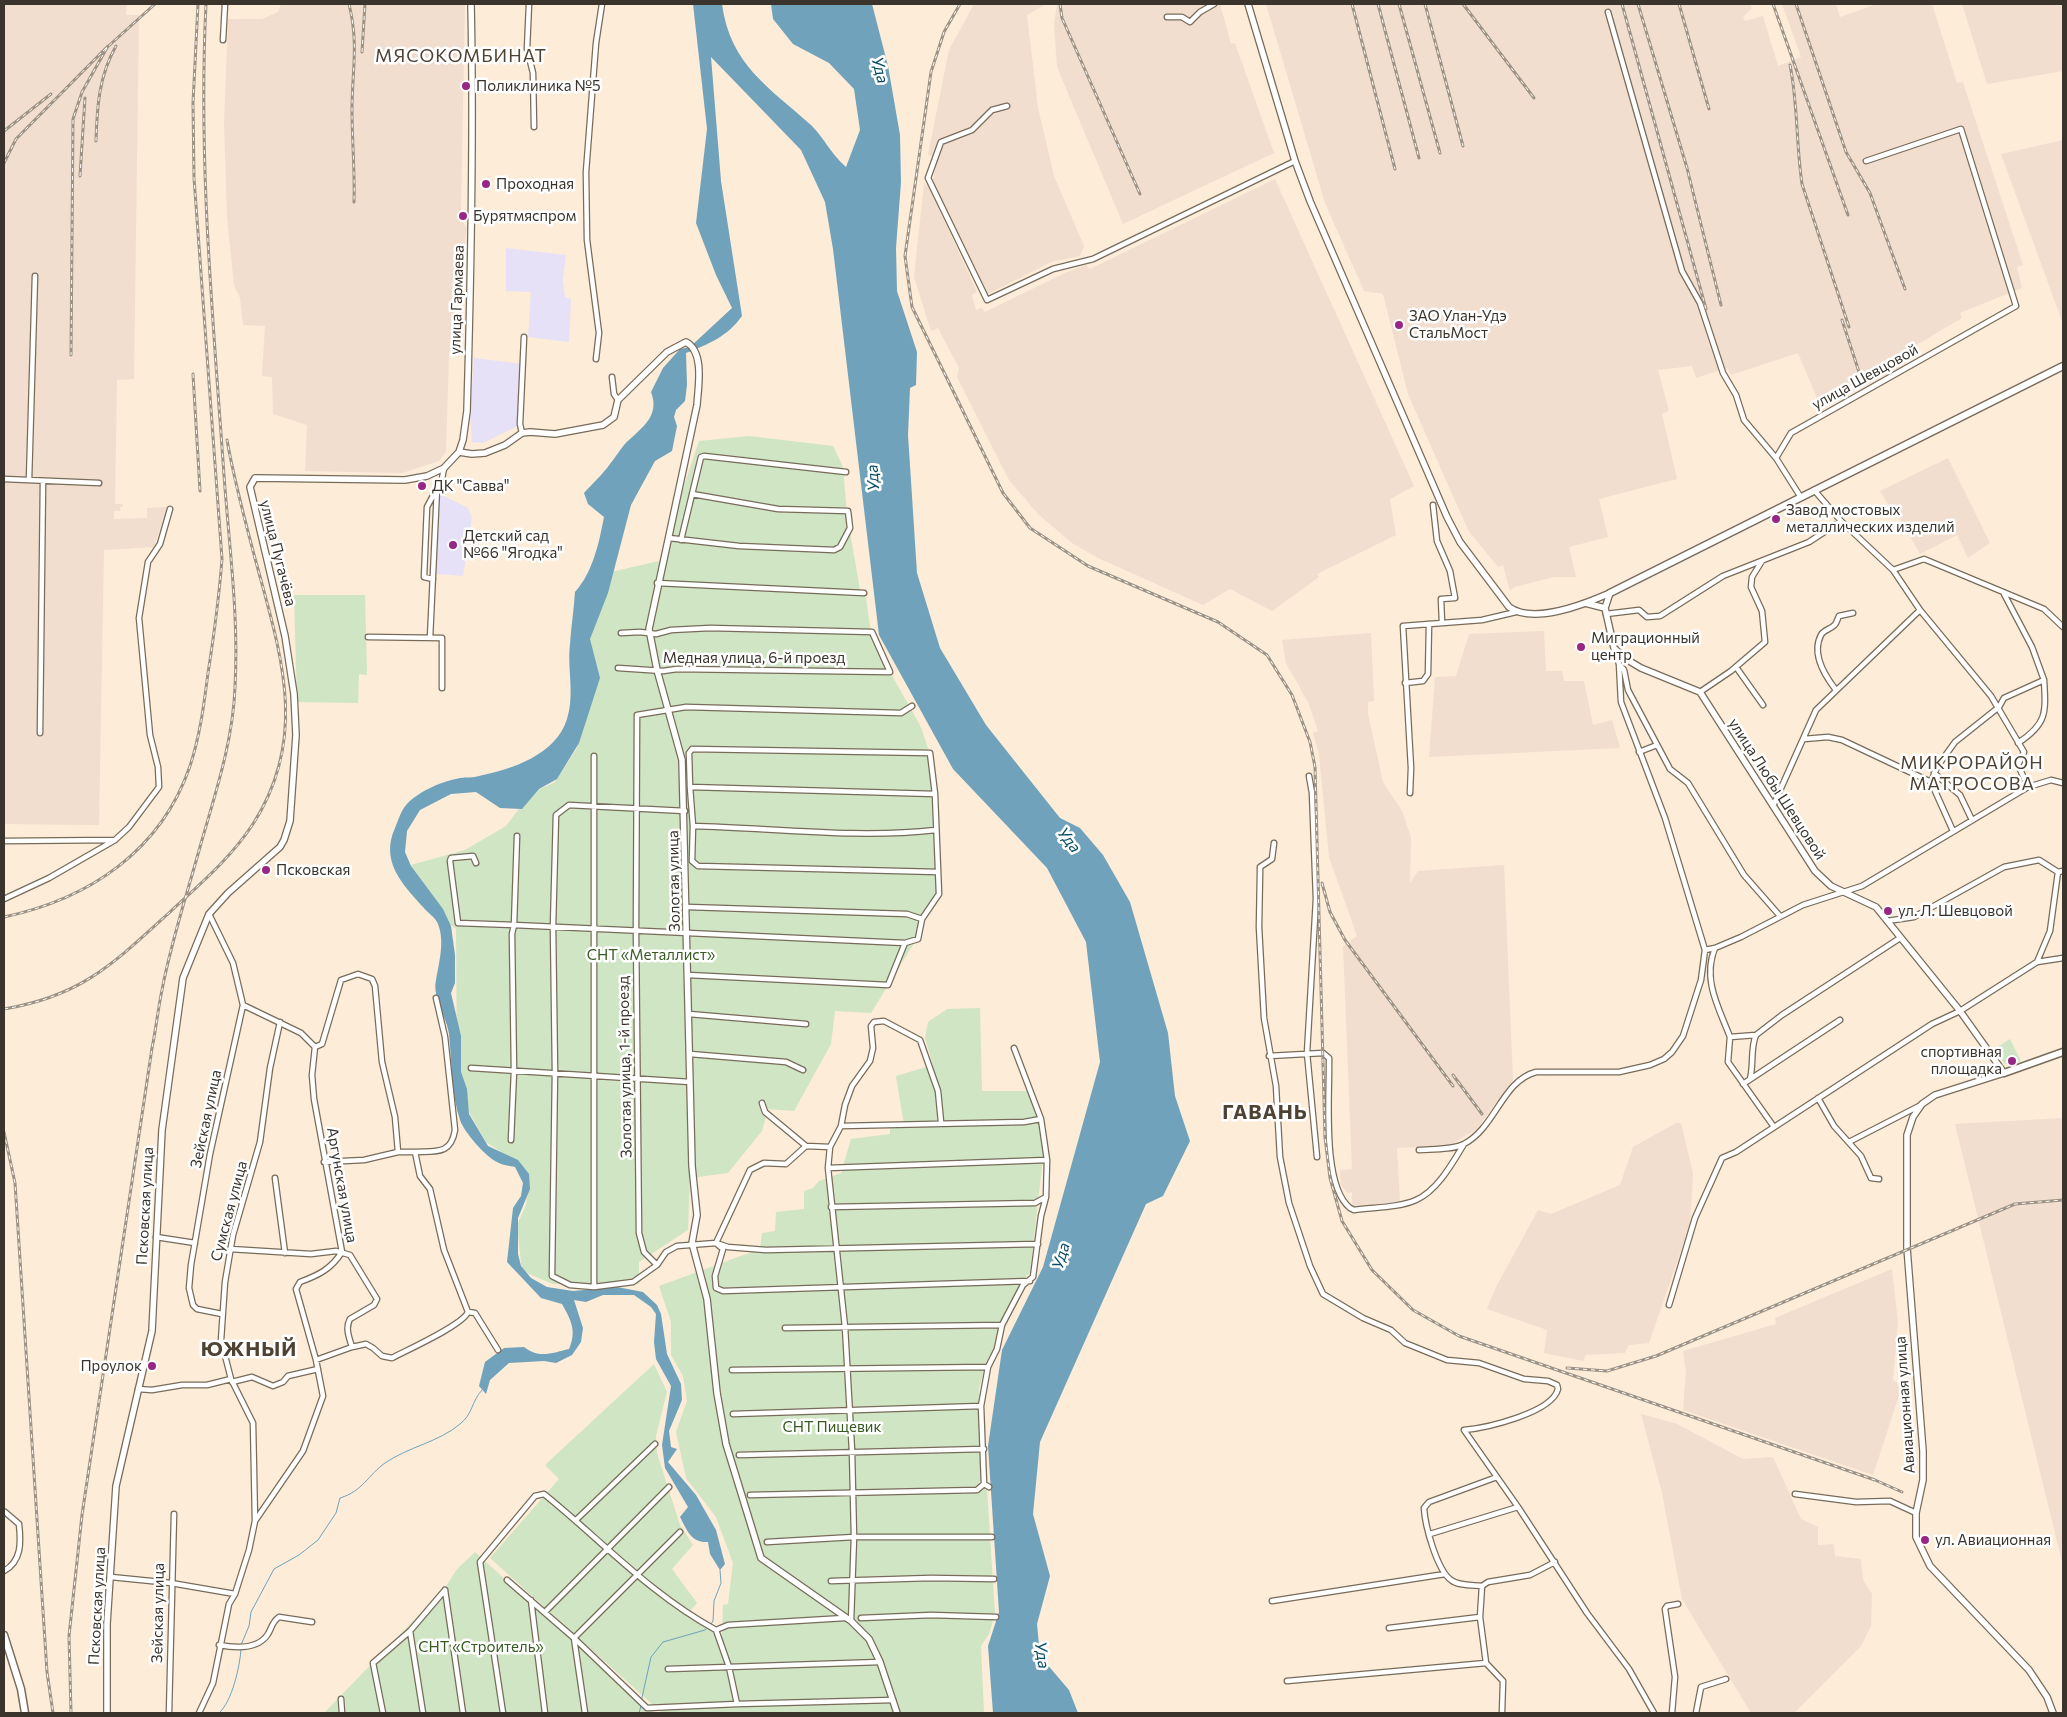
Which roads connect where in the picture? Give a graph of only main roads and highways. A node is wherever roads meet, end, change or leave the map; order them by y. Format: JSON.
{"nodes":[{"id":1,"x":2063,"y":366,"type":"edge"},
{"id":2,"x":1610,"y":593,"type":"road end"},
{"id":3,"x":2063,"y":1052,"type":"edge"},
{"id":4,"x":2004,"y":1073,"type":"road end"},
{"id":5,"x":4,"y":1635,"type":"edge"},
{"id":6,"x":25,"y":1713,"type":"edge"}],
"edges":[{"from":1,"to":2,"type":"main road"},
{"from":3,"to":4,"type":"main road"},
{"from":5,"to":6,"type":"main road"}]}
